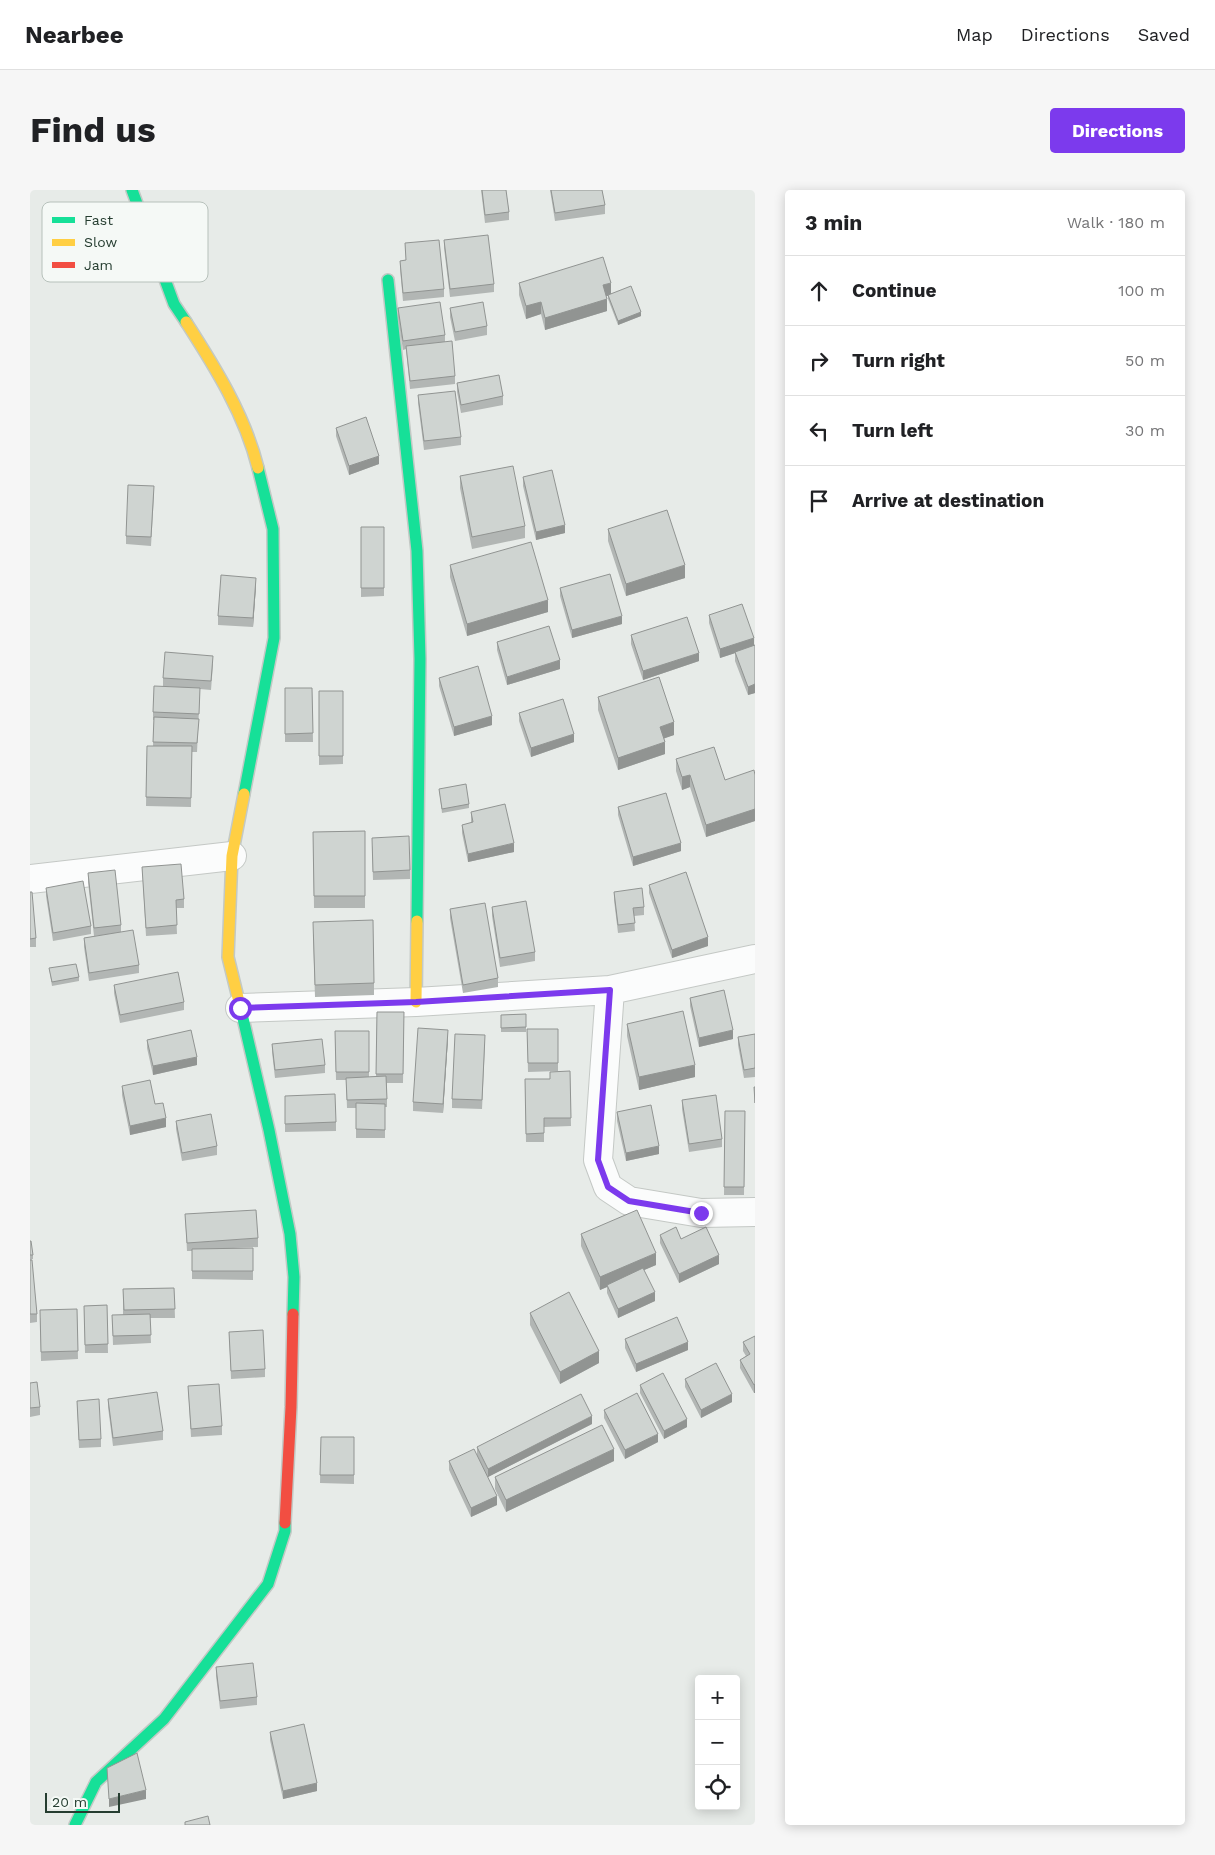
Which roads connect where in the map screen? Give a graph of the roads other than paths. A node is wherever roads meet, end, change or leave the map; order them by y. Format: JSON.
{"nodes":[{"id":1,"x":132,"y":190,"type":"edge"},
{"id":2,"x":136,"y":202,"type":"edge"},
{"id":3,"x":388,"y":280,"type":"dead end"},
{"id":4,"x":166,"y":282,"type":"edge"},
{"id":5,"x":232,"y":856,"type":"junction"},
{"id":6,"x":30,"y":879,"type":"edge"},
{"id":7,"x":755,"y":959,"type":"edge"},
{"id":8,"x":610,"y":990,"type":"junction"},
{"id":9,"x":416,"y":1002,"type":"junction"},
{"id":10,"x":240,"y":1008,"type":"junction"},
{"id":11,"x":755,"y":1212,"type":"edge"},
{"id":12,"x":75,"y":1825,"type":"edge"}],
"edges":[{"from":1,"to":2,"type":"street"},
{"from":3,"to":9,"type":"street"},
{"from":4,"to":5,"type":"street"},
{"from":5,"to":6,"type":"street"},
{"from":5,"to":10,"type":"street"},
{"from":7,"to":8,"type":"street"},
{"from":8,"to":9,"type":"street"},
{"from":8,"to":11,"type":"street"},
{"from":9,"to":10,"type":"street"},
{"from":10,"to":12,"type":"street"}]}
